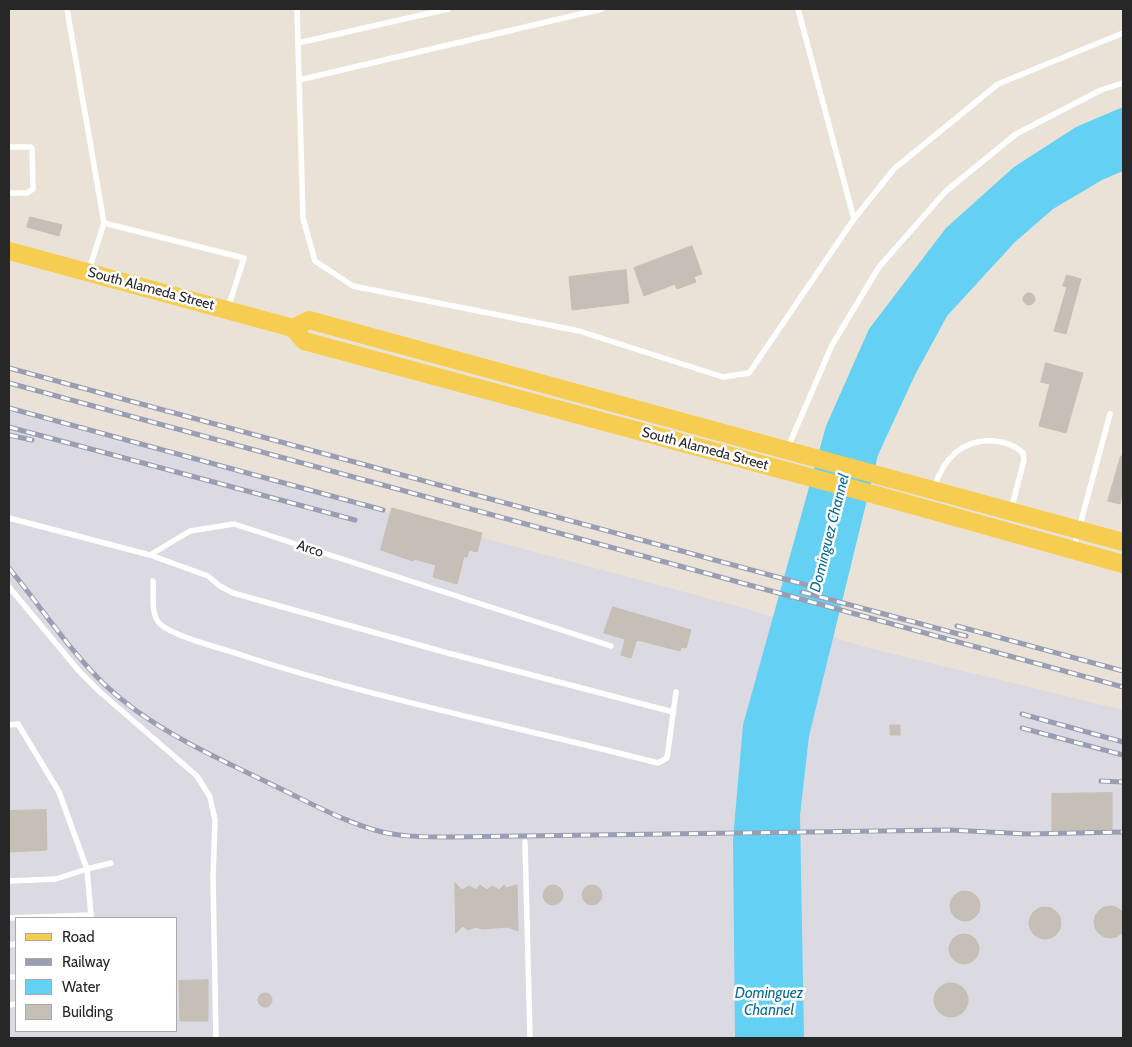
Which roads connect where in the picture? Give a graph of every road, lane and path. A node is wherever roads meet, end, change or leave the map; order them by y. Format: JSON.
{"nodes":[{"id":1,"x":67,"y":9,"type":"edge"},
{"id":2,"x":296,"y":9,"type":"edge"},
{"id":3,"x":448,"y":9,"type":"edge"},
{"id":4,"x":602,"y":9,"type":"edge"},
{"id":5,"x":798,"y":9,"type":"edge"},
{"id":6,"x":1123,"y":33,"type":"edge"},
{"id":7,"x":298,"y":43,"type":"junction"},
{"id":8,"x":299,"y":80,"type":"junction"},
{"id":9,"x":1123,"y":83,"type":"edge"},
{"id":10,"x":9,"y":147,"type":"edge"},
{"id":11,"x":9,"y":193,"type":"edge"},
{"id":12,"x":854,"y":219,"type":"junction"},
{"id":13,"x":104,"y":223,"type":"junction"},
{"id":14,"x":9,"y":251,"type":"edge"},
{"id":15,"x":88,"y":272,"type":"junction"},
{"id":16,"x":227,"y":310,"type":"junction"},
{"id":17,"x":293,"y":328,"type":"junction"},
{"id":18,"x":1110,"y":414,"type":"dead end"},
{"id":19,"x":790,"y":452,"type":"junction"},
{"id":20,"x":933,"y":490,"type":"junction"},
{"id":21,"x":1011,"y":512,"type":"junction"},
{"id":22,"x":9,"y":518,"type":"edge"},
{"id":23,"x":1079,"y":530,"type":"junction"},
{"id":24,"x":1123,"y":542,"type":"edge"},
{"id":25,"x":1073,"y":550,"type":"junction"},
{"id":26,"x":150,"y":555,"type":"junction"},
{"id":27,"x":1123,"y":564,"type":"edge"},
{"id":28,"x":153,"y":581,"type":"dead end"},
{"id":29,"x":9,"y":587,"type":"edge"},
{"id":30,"x":611,"y":646,"type":"dead end"},
{"id":31,"x":676,"y":692,"type":"dead end"},
{"id":32,"x":673,"y":712,"type":"junction"},
{"id":33,"x":9,"y":725,"type":"edge"},
{"id":34,"x":525,"y":842,"type":"dead end"},
{"id":35,"x":111,"y":863,"type":"dead end"},
{"id":36,"x":87,"y":869,"type":"junction"},
{"id":37,"x":9,"y":881,"type":"edge"},
{"id":38,"x":36,"y":917,"type":"edge"},
{"id":39,"x":216,"y":1038,"type":"edge"},
{"id":40,"x":530,"y":1038,"type":"edge"}],
"edges":[{"from":1,"to":13,"type":"lane"},
{"from":2,"to":7,"type":"lane"},
{"from":3,"to":7,"type":"lane"},
{"from":4,"to":8,"type":"lane"},
{"from":5,"to":12,"type":"lane"},
{"from":6,"to":12,"type":"lane"},
{"from":7,"to":8,"type":"lane"},
{"from":8,"to":12,"type":"lane"},
{"from":9,"to":19,"type":"lane"},
{"from":10,"to":11,"type":"lane"},
{"from":13,"to":15,"type":"lane"},
{"from":13,"to":16,"type":"lane"},
{"from":14,"to":15,"type":"main road","name":"South Alameda Street"},
{"from":15,"to":16,"type":"main road","name":"South Alameda Street"},
{"from":16,"to":17,"type":"main road","name":"South Alameda Street"},
{"from":17,"to":19,"type":"main road","name":"South Alameda Street"},
{"from":17,"to":25,"type":"main road","name":"South Alameda Street"},
{"from":18,"to":23,"type":"lane"},
{"from":19,"to":20,"type":"main road","name":"South Alameda Street"},
{"from":20,"to":21,"type":"main road","name":"South Alameda Street"},
{"from":20,"to":21,"type":"lane"},
{"from":21,"to":23,"type":"main road","name":"South Alameda Street"},
{"from":22,"to":26,"type":"lane"},
{"from":23,"to":24,"type":"main road","name":"South Alameda Street"},
{"from":23,"to":25,"type":"lane"},
{"from":25,"to":27,"type":"main road","name":"South Alameda Street"},
{"from":26,"to":30,"type":"lane","name":"Arco"},
{"from":26,"to":32,"type":"lane"},
{"from":28,"to":32,"type":"lane"},
{"from":29,"to":39,"type":"lane"},
{"from":31,"to":32,"type":"lane"},
{"from":33,"to":36,"type":"lane"},
{"from":34,"to":40,"type":"lane"},
{"from":35,"to":36,"type":"lane"},
{"from":36,"to":37,"type":"lane"},
{"from":36,"to":38,"type":"lane"}]}
